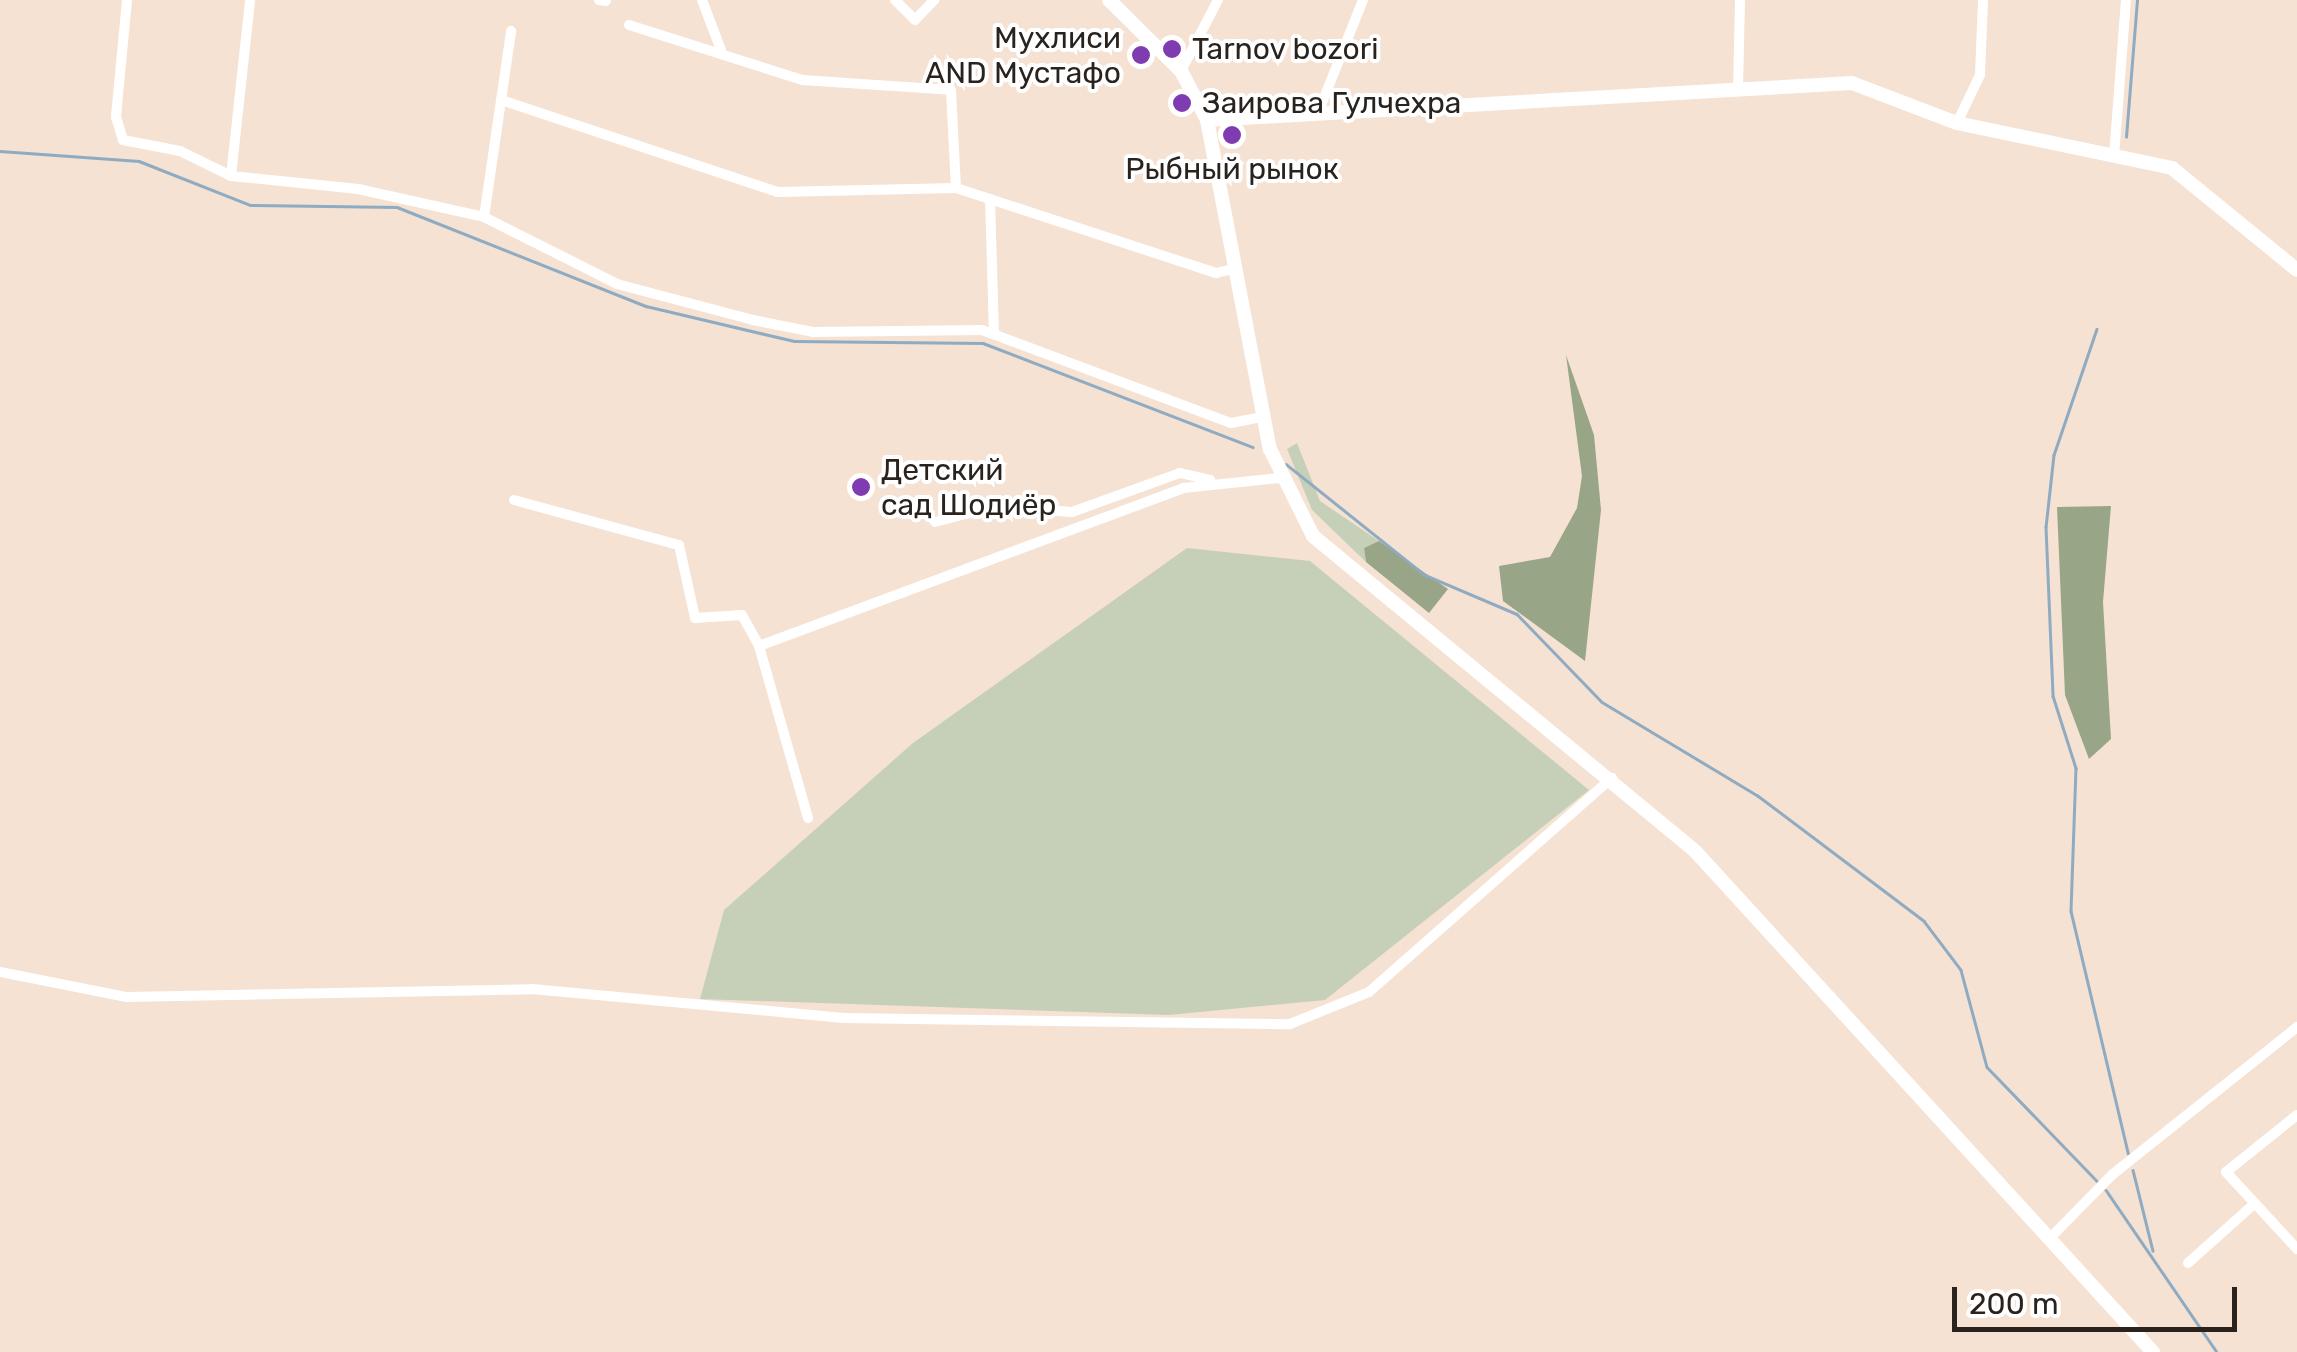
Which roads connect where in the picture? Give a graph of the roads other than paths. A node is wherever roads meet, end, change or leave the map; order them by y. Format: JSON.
{"nodes":[{"id":1,"x":127,"y":0,"type":"edge"},
{"id":2,"x":250,"y":0,"type":"edge"},
{"id":3,"x":702,"y":0,"type":"edge"},
{"id":4,"x":896,"y":0,"type":"edge"},
{"id":5,"x":934,"y":0,"type":"edge"},
{"id":6,"x":1109,"y":0,"type":"edge"},
{"id":7,"x":1218,"y":0,"type":"edge"},
{"id":8,"x":1363,"y":0,"type":"edge"},
{"id":9,"x":1740,"y":0,"type":"edge"},
{"id":10,"x":1984,"y":0,"type":"edge"},
{"id":11,"x":2126,"y":0,"type":"edge"},
{"id":12,"x":630,"y":25,"type":"dead end"},
{"id":13,"x":511,"y":31,"type":"dead end"},
{"id":14,"x":721,"y":50,"type":"junction"},
{"id":15,"x":1181,"y":71,"type":"junction"},
{"id":16,"x":1738,"y":89,"type":"junction"},
{"id":17,"x":501,"y":100,"type":"junction"},
{"id":18,"x":1318,"y":113,"type":"junction"},
{"id":19,"x":1206,"y":120,"type":"junction"},
{"id":20,"x":1957,"y":123,"type":"junction"},
{"id":21,"x":2114,"y":156,"type":"junction"},
{"id":22,"x":232,"y":176,"type":"junction"},
{"id":23,"x":956,"y":188,"type":"junction"},
{"id":24,"x":990,"y":199,"type":"junction"},
{"id":25,"x":484,"y":217,"type":"junction"},
{"id":26,"x":1234,"y":270,"type":"junction"},
{"id":27,"x":2297,"y":270,"type":"edge"},
{"id":28,"x":994,"y":334,"type":"junction"},
{"id":29,"x":1262,"y":417,"type":"junction"},
{"id":30,"x":1279,"y":478,"type":"junction"},
{"id":31,"x":1211,"y":480,"type":"junction"},
{"id":32,"x":514,"y":500,"type":"dead end"},
{"id":33,"x":935,"y":522,"type":"dead end"},
{"id":34,"x":759,"y":646,"type":"junction"},
{"id":35,"x":1613,"y":777,"type":"junction"},
{"id":36,"x":808,"y":818,"type":"dead end"},
{"id":37,"x":0,"y":972,"type":"edge"},
{"id":38,"x":2297,"y":1027,"type":"edge"},
{"id":39,"x":2297,"y":1115,"type":"edge"},
{"id":40,"x":2254,"y":1204,"type":"junction"},
{"id":41,"x":2054,"y":1234,"type":"junction"},
{"id":42,"x":2297,"y":1249,"type":"edge"},
{"id":43,"x":2188,"y":1263,"type":"dead end"},
{"id":44,"x":2153,"y":1352,"type":"edge"}],
"edges":[{"from":1,"to":22,"type":"street"},
{"from":2,"to":22,"type":"street"},
{"from":3,"to":14,"type":"street"},
{"from":4,"to":5,"type":"street"},
{"from":6,"to":15,"type":"main road"},
{"from":7,"to":15,"type":"street"},
{"from":8,"to":18,"type":"street"},
{"from":9,"to":16,"type":"street"},
{"from":10,"to":20,"type":"street"},
{"from":11,"to":21,"type":"street"},
{"from":12,"to":14,"type":"street"},
{"from":13,"to":17,"type":"street"},
{"from":14,"to":23,"type":"street"},
{"from":15,"to":19,"type":"main road"},
{"from":16,"to":18,"type":"main road"},
{"from":16,"to":20,"type":"main road"},
{"from":17,"to":23,"type":"street"},
{"from":17,"to":25,"type":"street"},
{"from":18,"to":19,"type":"main road"},
{"from":19,"to":26,"type":"main road"},
{"from":20,"to":21,"type":"main road"},
{"from":21,"to":27,"type":"main road"},
{"from":22,"to":25,"type":"street"},
{"from":23,"to":24,"type":"street"},
{"from":24,"to":26,"type":"street"},
{"from":24,"to":28,"type":"street"},
{"from":25,"to":28,"type":"street"},
{"from":26,"to":29,"type":"main road"},
{"from":28,"to":29,"type":"street"},
{"from":29,"to":30,"type":"main road"},
{"from":30,"to":31,"type":"street"},
{"from":30,"to":35,"type":"main road"},
{"from":31,"to":33,"type":"street"},
{"from":31,"to":34,"type":"street"},
{"from":32,"to":34,"type":"street"},
{"from":34,"to":36,"type":"street"},
{"from":35,"to":37,"type":"street"},
{"from":35,"to":41,"type":"main road"},
{"from":38,"to":41,"type":"street"},
{"from":39,"to":40,"type":"street"},
{"from":40,"to":42,"type":"street"},
{"from":40,"to":43,"type":"street"},
{"from":41,"to":44,"type":"main road"}]}
